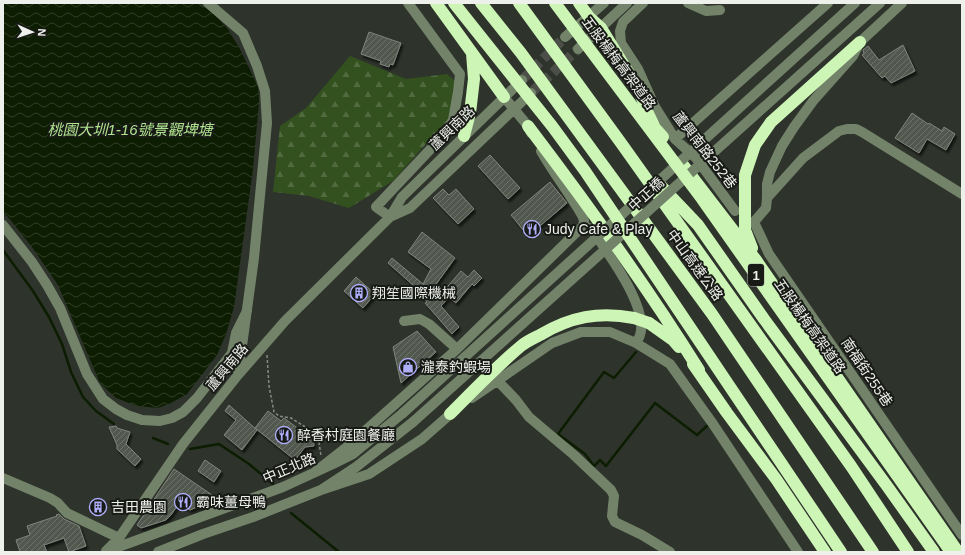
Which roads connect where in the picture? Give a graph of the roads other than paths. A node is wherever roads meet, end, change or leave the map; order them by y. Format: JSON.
{"nodes":[{"id":1,"x":208,"y":3,"type":"edge"},
{"id":2,"x":408,"y":3,"type":"edge"},
{"id":3,"x":436,"y":3,"type":"edge"},
{"id":4,"x":454,"y":3,"type":"edge"},
{"id":5,"x":481,"y":3,"type":"edge"},
{"id":6,"x":519,"y":3,"type":"edge"},
{"id":7,"x":555,"y":3,"type":"edge"},
{"id":8,"x":579,"y":3,"type":"edge"},
{"id":9,"x":604,"y":3,"type":"edge"},
{"id":10,"x":627,"y":3,"type":"edge"},
{"id":11,"x":643,"y":3,"type":"edge"},
{"id":12,"x":688,"y":3,"type":"edge"},
{"id":13,"x":828,"y":3,"type":"edge"},
{"id":14,"x":855,"y":3,"type":"edge"},
{"id":15,"x":880,"y":3,"type":"edge"},
{"id":16,"x":902,"y":3,"type":"edge"},
{"id":17,"x":720,"y":10,"type":"dead end"},
{"id":18,"x":589,"y":17,"type":"junction"},
{"id":19,"x":601,"y":28,"type":"junction"},
{"id":20,"x":565,"y":37,"type":"tunnel mouth"},
{"id":21,"x":860,"y":42,"type":"junction"},
{"id":22,"x":578,"y":49,"type":"tunnel mouth"},
{"id":23,"x":472,"y":52,"type":"junction"},
{"id":24,"x":522,"y":80,"type":"tunnel mouth"},
{"id":25,"x":531,"y":93,"type":"tunnel mouth"},
{"id":26,"x":504,"y":97,"type":"junction"},
{"id":27,"x":514,"y":109,"type":"junction"},
{"id":28,"x":528,"y":126,"type":"junction"},
{"id":29,"x":464,"y":136,"type":"junction"},
{"id":30,"x":675,"y":139,"type":"junction"},
{"id":31,"x":621,"y":142,"type":"junction"},
{"id":32,"x":962,"y":194,"type":"edge"},
{"id":33,"x":768,"y":198,"type":"junction"},
{"id":34,"x":735,"y":211,"type":"dead end"},
{"id":35,"x":390,"y":218,"type":"junction"},
{"id":36,"x":3,"y":225,"type":"edge"},
{"id":37,"x":583,"y":226,"type":"junction"},
{"id":38,"x":756,"y":260,"type":"junction"},
{"id":39,"x":247,"y":311,"type":"junction"},
{"id":40,"x":404,"y":321,"type":"dead end"},
{"id":41,"x":636,"y":342,"type":"junction"},
{"id":42,"x":458,"y":349,"type":"junction"},
{"id":43,"x":698,"y":370,"type":"junction"},
{"id":44,"x":238,"y":375,"type":"junction"},
{"id":45,"x":497,"y":380,"type":"junction"},
{"id":46,"x":403,"y":413,"type":"joint"},
{"id":47,"x":450,"y":414,"type":"junction"},
{"id":48,"x":315,"y":472,"type":"junction"},
{"id":49,"x":3,"y":478,"type":"edge"},
{"id":50,"x":322,"y":490,"type":"junction"},
{"id":51,"x":962,"y":536,"type":"edge"},
{"id":52,"x":119,"y":538,"type":"junction"},
{"id":53,"x":105,"y":552,"type":"edge"},
{"id":54,"x":158,"y":552,"type":"edge"},
{"id":55,"x":670,"y":552,"type":"edge"},
{"id":56,"x":798,"y":552,"type":"edge"},
{"id":57,"x":825,"y":552,"type":"edge"},
{"id":58,"x":841,"y":552,"type":"edge"},
{"id":59,"x":873,"y":552,"type":"edge"},
{"id":60,"x":908,"y":552,"type":"edge"},
{"id":61,"x":934,"y":552,"type":"edge"},
{"id":62,"x":951,"y":552,"type":"edge"},
{"id":63,"x":958,"y":552,"type":"edge"}],
"edges":[{"from":1,"to":39,"type":"street"},
{"from":2,"to":35,"type":"street"},
{"from":3,"to":23,"type":"highway"},
{"from":4,"to":58,"type":"highway","bridge":true},
{"from":5,"to":59,"type":"highway","name":"中山高速公路"},
{"from":6,"to":31,"type":"highway","name":"中山高速公路","number":"1"},
{"from":7,"to":62,"type":"highway","name":"五股楊梅高架道路","number":"1","bridge":true},
{"from":8,"to":18,"type":"highway"},
{"from":9,"to":18,"type":"street"},
{"from":10,"to":19,"type":"street"},
{"from":11,"to":30,"type":"street","name":"蘆興南路252巷"},
{"from":12,"to":17,"type":"street"},
{"from":13,"to":30,"type":"street"},
{"from":14,"to":46,"type":"street","name":"中正橋","bridge":true},
{"from":15,"to":50,"type":"street","name":"中正橋","bridge":true},
{"from":16,"to":21,"type":"street"},
{"from":18,"to":19,"type":"highway"},
{"from":18,"to":20,"type":"street"},
{"from":19,"to":22,"type":"street"},
{"from":19,"to":38,"type":"highway"},
{"from":21,"to":33,"type":"street"},
{"from":21,"to":38,"type":"highway"},
{"from":23,"to":26,"type":"highway"},
{"from":23,"to":29,"type":"highway"},
{"from":24,"to":26,"type":"street","name":"蘆興南路"},
{"from":25,"to":27,"type":"street","name":"蘆興南路"},
{"from":26,"to":27,"type":"street"},
{"from":26,"to":29,"type":"street","name":"蘆興南路"},
{"from":27,"to":28,"type":"street"},
{"from":27,"to":35,"type":"street","name":"蘆興南路"},
{"from":28,"to":37,"type":"street"},
{"from":28,"to":43,"type":"highway"},
{"from":29,"to":35,"type":"street","name":"蘆興南路"},
{"from":30,"to":34,"type":"street","name":"蘆興南路252巷"},
{"from":31,"to":60,"type":"highway","name":"中山高速公路","number":"1"},
{"from":31,"to":61,"type":"highway"},
{"from":32,"to":33,"type":"street"},
{"from":33,"to":51,"type":"street","name":"南福街255巷"},
{"from":35,"to":44,"type":"street","name":"蘆興南路"},
{"from":36,"to":39,"type":"street"},
{"from":37,"to":41,"type":"street"},
{"from":37,"to":42,"type":"street"},
{"from":38,"to":63,"type":"highway"},
{"from":39,"to":44,"type":"street"},
{"from":40,"to":42,"type":"street"},
{"from":41,"to":45,"type":"street"},
{"from":41,"to":56,"type":"street"},
{"from":42,"to":48,"type":"street"},
{"from":43,"to":47,"type":"highway","bridge":true},
{"from":43,"to":57,"type":"highway"},
{"from":44,"to":52,"type":"street","name":"蘆興南路"},
{"from":45,"to":47,"type":"street"},
{"from":45,"to":55,"type":"street"},
{"from":46,"to":48,"type":"street","name":"中正北路"},
{"from":47,"to":50,"type":"street"},
{"from":48,"to":53,"type":"street","name":"中正北路"},
{"from":49,"to":52,"type":"street"},
{"from":50,"to":54,"type":"street"},
{"from":52,"to":53,"type":"street","name":"蘆興南路"}]}
